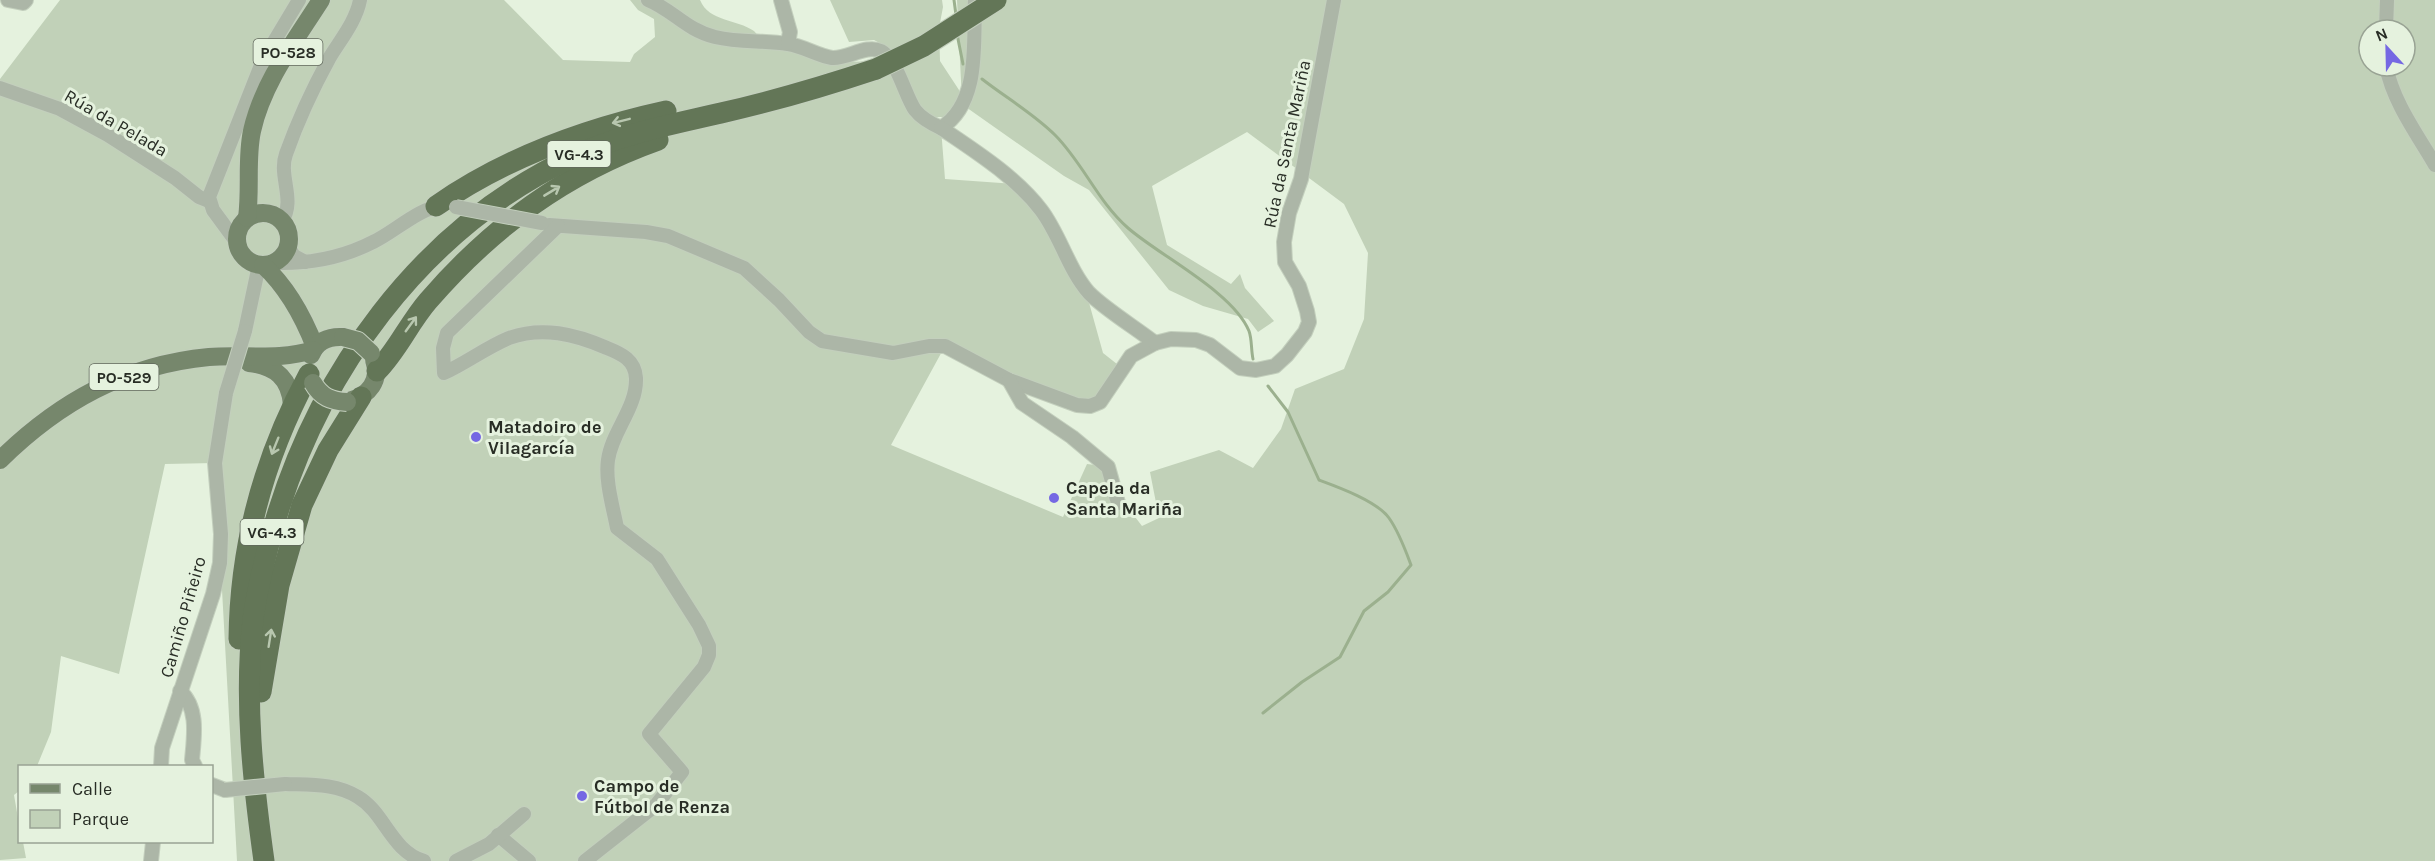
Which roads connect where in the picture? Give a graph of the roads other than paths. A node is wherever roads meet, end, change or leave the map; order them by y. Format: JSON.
{"nodes":[{"id":1,"x":8,"y":0,"type":"edge"},
{"id":2,"x":26,"y":0,"type":"edge"},
{"id":3,"x":299,"y":0,"type":"edge"},
{"id":4,"x":321,"y":0,"type":"edge"},
{"id":5,"x":360,"y":0,"type":"edge"},
{"id":6,"x":648,"y":0,"type":"edge"},
{"id":7,"x":781,"y":0,"type":"edge"},
{"id":8,"x":975,"y":0,"type":"edge"},
{"id":9,"x":996,"y":0,"type":"edge"},
{"id":10,"x":1334,"y":0,"type":"edge"},
{"id":11,"x":2387,"y":0,"type":"edge"},
{"id":12,"x":2386,"y":18,"type":"edge"},
{"id":13,"x":788,"y":43,"type":"junction"},
{"id":14,"x":2388,"y":78,"type":"edge"},
{"id":15,"x":0,"y":87,"type":"edge"},
{"id":16,"x":823,"y":87,"type":"junction"},
{"id":17,"x":941,"y":128,"type":"junction"},
{"id":18,"x":2435,"y":165,"type":"edge"},
{"id":19,"x":250,"y":166,"type":"junction"},
{"id":20,"x":209,"y":201,"type":"junction"},
{"id":21,"x":446,"y":207,"type":"junction"},
{"id":22,"x":275,"y":217,"type":"junction"},
{"id":23,"x":219,"y":218,"type":"junction"},
{"id":24,"x":246,"y":220,"type":"junction"},
{"id":25,"x":558,"y":226,"type":"junction"},
{"id":26,"x":237,"y":244,"type":"junction"},
{"id":27,"x":275,"y":260,"type":"junction"},
{"id":28,"x":305,"y":320,"type":"junction"},
{"id":29,"x":339,"y":337,"type":"junction"},
{"id":30,"x":1155,"y":343,"type":"junction"},
{"id":31,"x":314,"y":348,"type":"junction"},
{"id":32,"x":272,"y":357,"type":"junction"},
{"id":33,"x":374,"y":362,"type":"junction"},
{"id":34,"x":158,"y":366,"type":"junction"},
{"id":35,"x":310,"y":376,"type":"junction"},
{"id":36,"x":1009,"y":380,"type":"junction"},
{"id":37,"x":354,"y":400,"type":"junction"},
{"id":38,"x":292,"y":405,"type":"junction"},
{"id":39,"x":0,"y":460,"type":"edge"},
{"id":40,"x":1118,"y":503,"type":"dead end"},
{"id":41,"x":180,"y":691,"type":"junction"},
{"id":42,"x":161,"y":765,"type":"edge"},
{"id":43,"x":194,"y":765,"type":"edge"},
{"id":44,"x":253,"y":779,"type":"junction"},
{"id":45,"x":218,"y":788,"type":"edge"},
{"id":46,"x":524,"y":814,"type":"dead end"},
{"id":47,"x":498,"y":835,"type":"junction"},
{"id":48,"x":153,"y":843,"type":"edge"},
{"id":49,"x":151,"y":861,"type":"edge"},
{"id":50,"x":264,"y":861,"type":"edge"},
{"id":51,"x":424,"y":861,"type":"edge"},
{"id":52,"x":456,"y":861,"type":"edge"},
{"id":53,"x":529,"y":861,"type":"edge"},
{"id":54,"x":585,"y":861,"type":"edge"}],
"edges":[{"from":1,"to":2,"type":"street"},
{"from":3,"to":20,"type":"street"},
{"from":4,"to":19,"type":"main road","number":"PO-528"},
{"from":5,"to":22,"type":"street"},
{"from":6,"to":13,"type":"street"},
{"from":7,"to":13,"type":"street"},
{"from":8,"to":17,"type":"street"},
{"from":9,"to":16,"type":"highway","number":"VG-4.3","bridge":true},
{"from":10,"to":30,"type":"street","name":"Rúa da Santa Mariña"},
{"from":11,"to":12,"type":"street"},
{"from":13,"to":17,"type":"street"},
{"from":14,"to":18,"type":"street"},
{"from":15,"to":20,"type":"street","name":"Rúa da Pelada"},
{"from":16,"to":21,"type":"highway","one_way":true},
{"from":33,"to":16,"type":"highway","one_way":true},
{"from":16,"to":44,"type":"highway","number":"VG-4.3"},
{"from":17,"to":30,"type":"street"},
{"from":19,"to":22,"type":"main road","number":"PO-528"},
{"from":19,"to":24,"type":"main road","number":"PO-528"},
{"from":20,"to":23,"type":"street"},
{"from":21,"to":25,"type":"street","name":"Rúa da Santa Mariña","bridge":true},
{"from":21,"to":27,"type":"street"},
{"from":22,"to":24,"type":"main road"},
{"from":22,"to":27,"type":"main road"},
{"from":23,"to":24,"type":"street"},
{"from":23,"to":26,"type":"street"},
{"from":24,"to":26,"type":"main road"},
{"from":25,"to":36,"type":"street","name":"Rúa da Santa Mariña"},
{"from":25,"to":54,"type":"street"},
{"from":26,"to":27,"type":"main road"},
{"from":27,"to":28,"type":"main road"},
{"from":27,"to":41,"type":"street","name":"Camiño Piñeiro","bridge":true},
{"from":28,"to":29,"type":"main road"},
{"from":28,"to":31,"type":"main road"},
{"from":29,"to":31,"type":"main road"},
{"from":29,"to":33,"type":"main road","bridge":true},
{"from":30,"to":36,"type":"street","name":"Rúa da Santa Mariña"},
{"from":31,"to":32,"type":"main road","number":"PO-529"},
{"from":31,"to":35,"type":"main road"},
{"from":32,"to":34,"type":"main road","number":"PO-529"},
{"from":32,"to":35,"type":"main road","number":"PO-529"},
{"from":33,"to":37,"type":"main road"},
{"from":34,"to":38,"type":"main road"},
{"from":34,"to":39,"type":"main road","number":"PO-529"},
{"from":35,"to":37,"type":"main road","bridge":true},
{"from":35,"to":38,"type":"highway"},
{"from":36,"to":40,"type":"street","name":"Rúa da Santa Mariña"},
{"from":44,"to":37,"type":"highway","one_way":true},
{"from":38,"to":44,"type":"highway","one_way":true},
{"from":41,"to":42,"type":"street","name":"Camiño Piñeiro"},
{"from":41,"to":43,"type":"street"},
{"from":44,"to":50,"type":"highway","number":"VG-4.3"},
{"from":45,"to":51,"type":"street","bridge":true},
{"from":46,"to":47,"type":"street"},
{"from":47,"to":52,"type":"street"},
{"from":47,"to":53,"type":"street"},
{"from":48,"to":49,"type":"street"}]}
